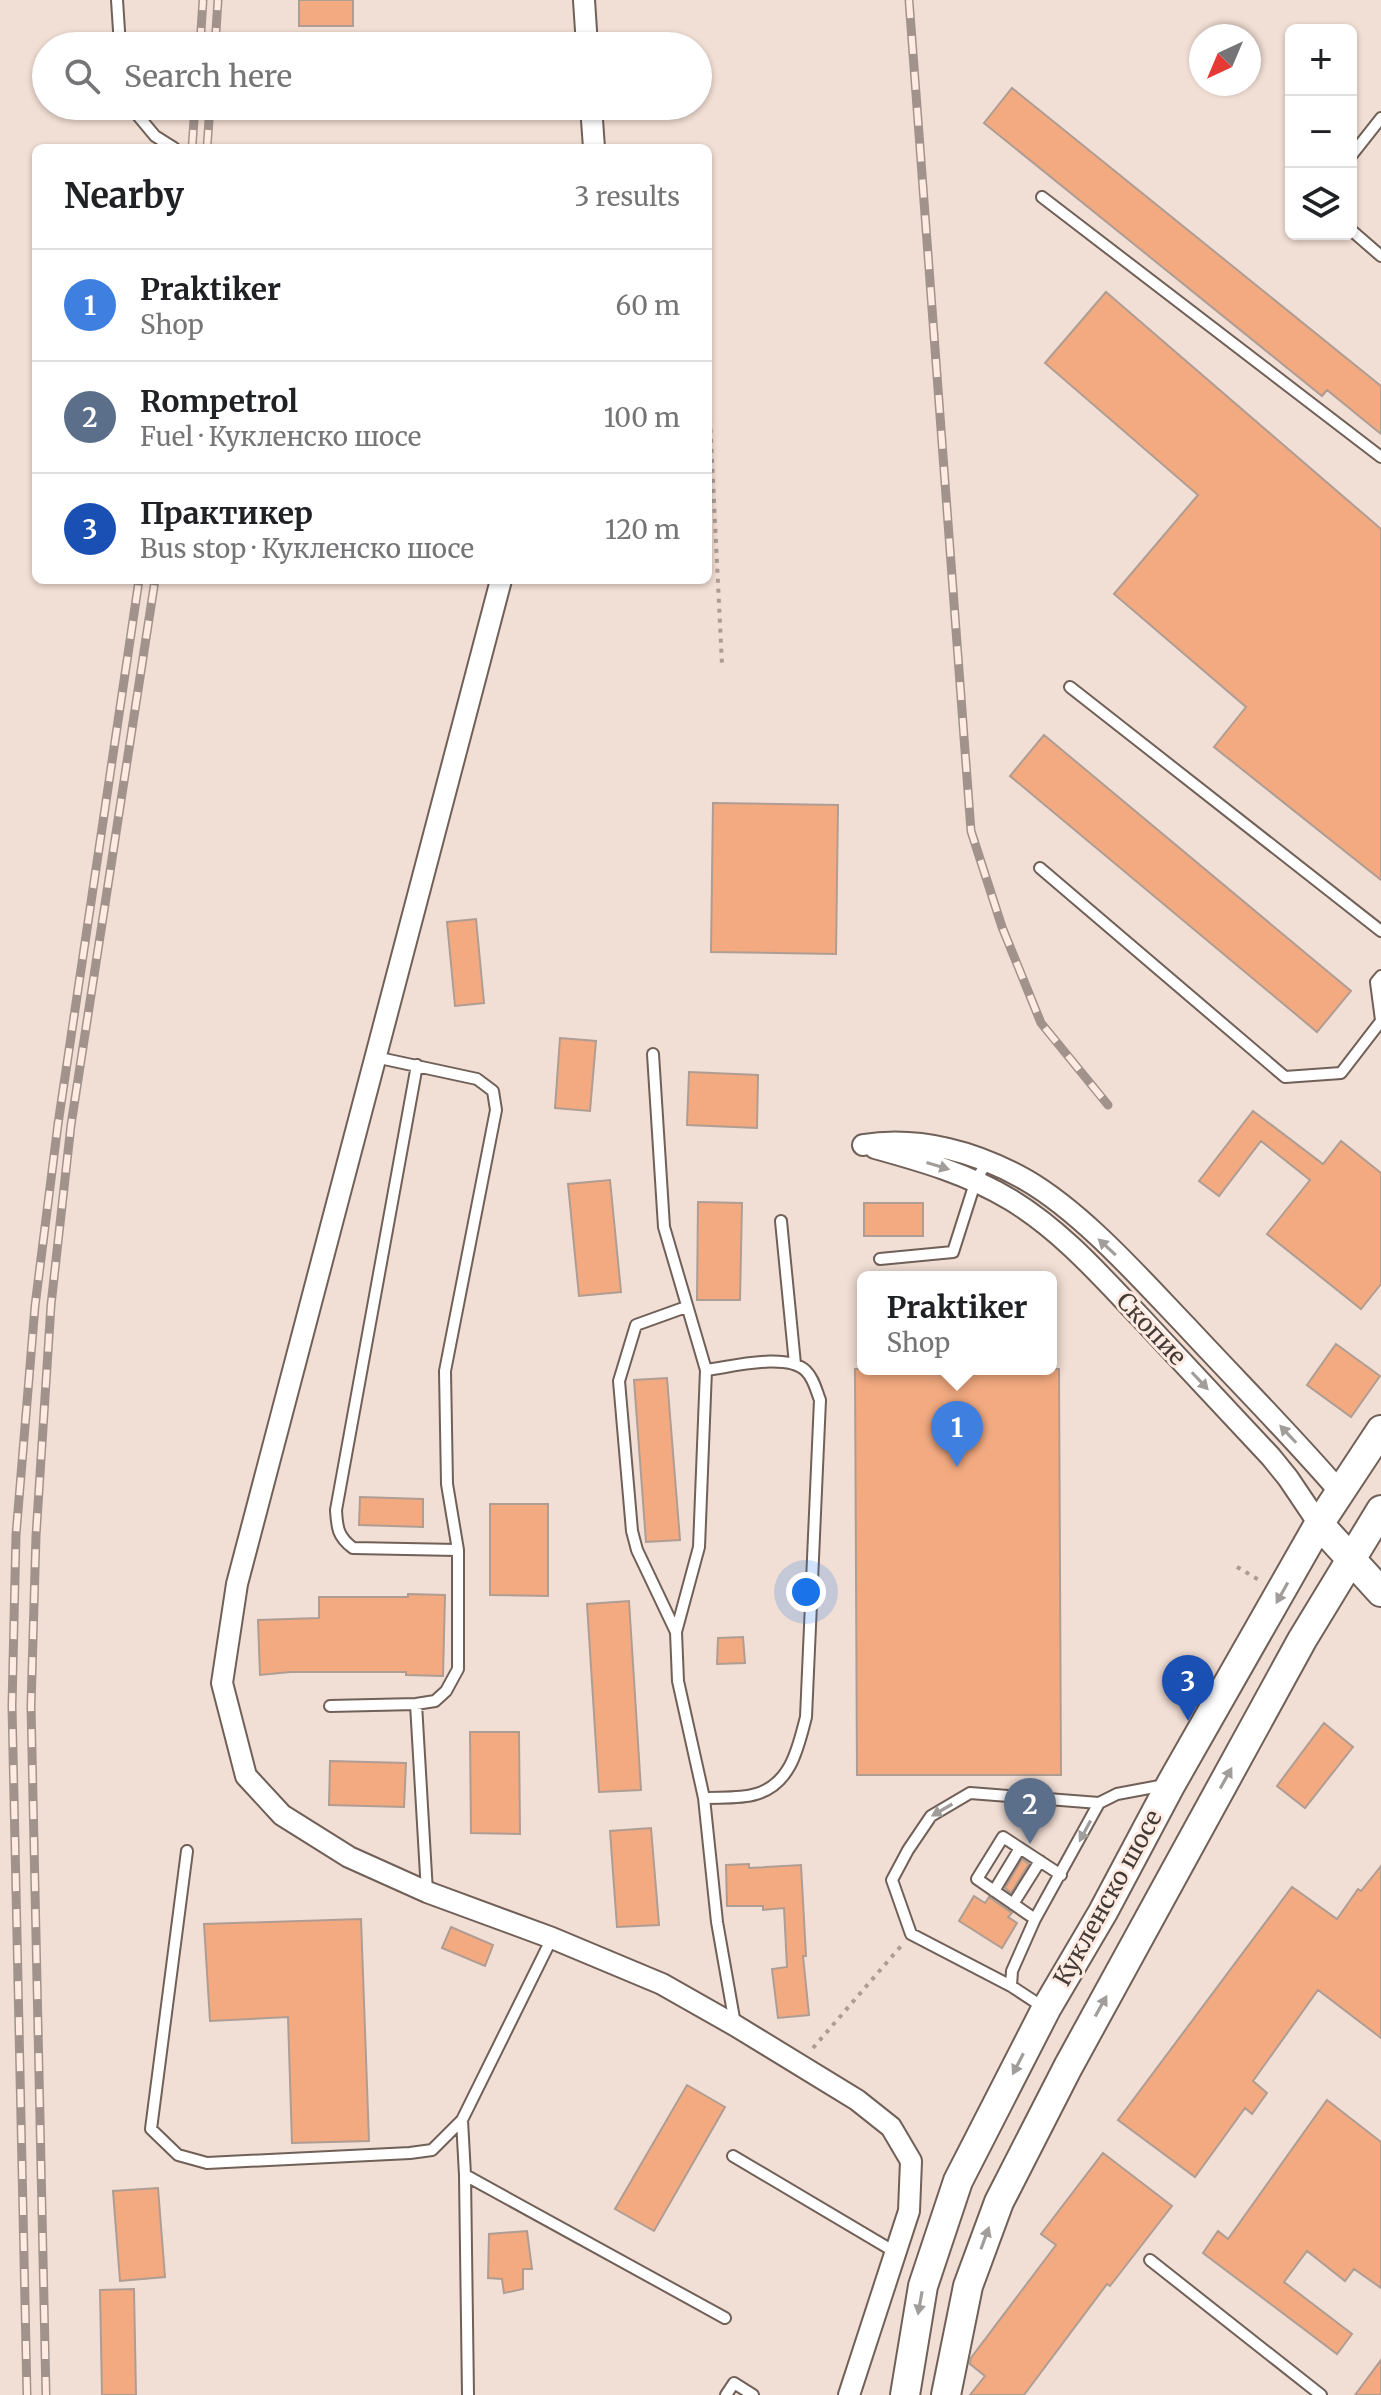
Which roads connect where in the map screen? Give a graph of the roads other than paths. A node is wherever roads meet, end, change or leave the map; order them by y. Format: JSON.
{"nodes":[{"id":1,"x":117,"y":0,"type":"edge"},
{"id":2,"x":584,"y":0,"type":"edge"},
{"id":3,"x":119,"y":32,"type":"edge"},
{"id":4,"x":586,"y":32,"type":"edge"},
{"id":5,"x":1381,"y":118,"type":"edge"},
{"id":6,"x":139,"y":120,"type":"edge"},
{"id":7,"x":592,"y":120,"type":"edge"},
{"id":8,"x":153,"y":142,"type":"edge"},
{"id":9,"x":594,"y":144,"type":"edge"},
{"id":10,"x":1357,"y":148,"type":"edge"},
{"id":11,"x":1042,"y":197,"type":"dead end"},
{"id":12,"x":1357,"y":235,"type":"edge"},
{"id":13,"x":1381,"y":256,"type":"edge"},
{"id":14,"x":1381,"y":457,"type":"edge"},
{"id":15,"x":500,"y":584,"type":"edge"},
{"id":16,"x":1070,"y":687,"type":"dead end"},
{"id":17,"x":1040,"y":868,"type":"dead end"},
{"id":18,"x":1381,"y":931,"type":"edge"},
{"id":19,"x":1381,"y":976,"type":"edge"},
{"id":20,"x":1381,"y":1021,"type":"edge"},
{"id":21,"x":653,"y":1054,"type":"dead end"},
{"id":22,"x":375,"y":1057,"type":"junction"},
{"id":23,"x":417,"y":1065,"type":"junction"},
{"id":24,"x":987,"y":1162,"type":"junction"},
{"id":25,"x":976,"y":1180,"type":"junction"},
{"id":26,"x":781,"y":1221,"type":"dead end"},
{"id":27,"x":880,"y":1259,"type":"dead end"},
{"id":28,"x":1152,"y":1290,"type":"junction"},
{"id":29,"x":686,"y":1307,"type":"junction"},
{"id":30,"x":1131,"y":1307,"type":"junction"},
{"id":31,"x":795,"y":1364,"type":"junction"},
{"id":32,"x":706,"y":1370,"type":"junction"},
{"id":33,"x":1381,"y":1430,"type":"edge"},
{"id":34,"x":1340,"y":1492,"type":"junction"},
{"id":35,"x":1319,"y":1524,"type":"junction"},
{"id":36,"x":1378,"y":1524,"type":"edge"},
{"id":37,"x":458,"y":1550,"type":"junction"},
{"id":38,"x":1351,"y":1559,"type":"junction"},
{"id":39,"x":1381,"y":1592,"type":"edge"},
{"id":40,"x":676,"y":1632,"type":"junction"},
{"id":41,"x":416,"y":1704,"type":"junction"},
{"id":42,"x":330,"y":1706,"type":"dead end"},
{"id":43,"x":1171,"y":1784,"type":"junction"},
{"id":44,"x":704,"y":1798,"type":"junction"},
{"id":45,"x":1099,"y":1803,"type":"junction"},
{"id":46,"x":1020,"y":1848,"type":"junction"},
{"id":47,"x":187,"y":1851,"type":"dead end"},
{"id":48,"x":1040,"y":1861,"type":"junction"},
{"id":49,"x":1061,"y":1875,"type":"junction"},
{"id":50,"x":994,"y":1891,"type":"junction"},
{"id":51,"x":427,"y":1892,"type":"junction"},
{"id":52,"x":1013,"y":1904,"type":"junction"},
{"id":53,"x":1035,"y":1919,"type":"junction"},
{"id":54,"x":552,"y":1938,"type":"junction"},
{"id":55,"x":1011,"y":1986,"type":"junction"},
{"id":56,"x":1046,"y":2009,"type":"junction"},
{"id":57,"x":736,"y":2026,"type":"junction"},
{"id":58,"x":462,"y":2120,"type":"junction"},
{"id":59,"x":733,"y":2156,"type":"dead end"},
{"id":60,"x":465,"y":2175,"type":"junction"},
{"id":61,"x":895,"y":2252,"type":"junction"},
{"id":62,"x":1150,"y":2260,"type":"dead end"},
{"id":63,"x":725,"y":2318,"type":"dead end"},
{"id":64,"x":468,"y":2395,"type":"edge"},
{"id":65,"x":726,"y":2395,"type":"edge"},
{"id":66,"x":753,"y":2395,"type":"edge"},
{"id":67,"x":849,"y":2395,"type":"edge"},
{"id":68,"x":905,"y":2395,"type":"edge"},
{"id":69,"x":946,"y":2395,"type":"edge"},
{"id":70,"x":1321,"y":2395,"type":"edge"}],
"edges":[{"from":1,"to":3,"type":"lane"},
{"from":2,"to":4,"type":"street"},
{"from":5,"to":10,"type":"lane"},
{"from":6,"to":8,"type":"lane"},
{"from":7,"to":9,"type":"street"},
{"from":11,"to":14,"type":"lane"},
{"from":12,"to":13,"type":"lane"},
{"from":15,"to":22,"type":"street"},
{"from":16,"to":18,"type":"lane"},
{"from":17,"to":20,"type":"lane"},
{"from":19,"to":20,"type":"lane"},
{"from":21,"to":29,"type":"lane"},
{"from":22,"to":23,"type":"lane"},
{"from":22,"to":51,"type":"street"},
{"from":23,"to":37,"type":"lane"},
{"from":23,"to":37,"type":"lane"},
{"from":24,"to":25,"type":"lane"},
{"from":24,"to":25,"type":"street","name":"Скопие","one_way":true},
{"from":28,"to":24,"type":"street","one_way":true},
{"from":25,"to":27,"type":"lane"},
{"from":25,"to":30,"type":"street","name":"Скопие"},
{"from":26,"to":31,"type":"lane"},
{"from":28,"to":30,"type":"street"},
{"from":34,"to":28,"type":"street","one_way":true},
{"from":29,"to":32,"type":"lane"},
{"from":29,"to":40,"type":"lane"},
{"from":30,"to":35,"type":"street","name":"Скопие","one_way":true},
{"from":31,"to":32,"type":"lane"},
{"from":31,"to":44,"type":"lane"},
{"from":32,"to":40,"type":"lane"},
{"from":33,"to":34,"type":"main road","name":"Кукленско шосе"},
{"from":34,"to":35,"type":"main road","name":"Кукленско шосе"},
{"from":34,"to":36,"type":"main road"},
{"from":35,"to":38,"type":"main road","name":"Скопие"},
{"from":35,"to":43,"type":"main road","name":"Кукленско шосе","one_way":true},
{"from":36,"to":38,"type":"main road","name":"Кукленско шосе"},
{"from":37,"to":41,"type":"lane"},
{"from":38,"to":39,"type":"main road","name":"Скопие"},
{"from":69,"to":38,"type":"main road","name":"Кукленско шосе","one_way":true},
{"from":40,"to":44,"type":"lane"},
{"from":41,"to":42,"type":"lane"},
{"from":41,"to":51,"type":"lane"},
{"from":43,"to":45,"type":"lane"},
{"from":43,"to":56,"type":"main road","name":"Кукленско шосе"},
{"from":44,"to":57,"type":"lane"},
{"from":45,"to":49,"type":"lane","one_way":true},
{"from":45,"to":55,"type":"lane","one_way":true},
{"from":46,"to":48,"type":"lane"},
{"from":46,"to":50,"type":"lane"},
{"from":46,"to":50,"type":"lane"},
{"from":47,"to":58,"type":"lane"},
{"from":48,"to":49,"type":"lane"},
{"from":48,"to":52,"type":"lane"},
{"from":49,"to":53,"type":"lane"},
{"from":50,"to":52,"type":"lane"},
{"from":51,"to":54,"type":"street"},
{"from":52,"to":53,"type":"lane"},
{"from":53,"to":55,"type":"lane"},
{"from":54,"to":57,"type":"street"},
{"from":54,"to":58,"type":"lane"},
{"from":55,"to":56,"type":"lane"},
{"from":56,"to":68,"type":"main road","name":"Кукленско шосе","one_way":true},
{"from":57,"to":61,"type":"street"},
{"from":58,"to":60,"type":"lane"},
{"from":59,"to":61,"type":"lane"},
{"from":60,"to":63,"type":"lane"},
{"from":60,"to":64,"type":"lane"},
{"from":61,"to":67,"type":"street"},
{"from":62,"to":70,"type":"lane"},
{"from":65,"to":66,"type":"lane"}]}
